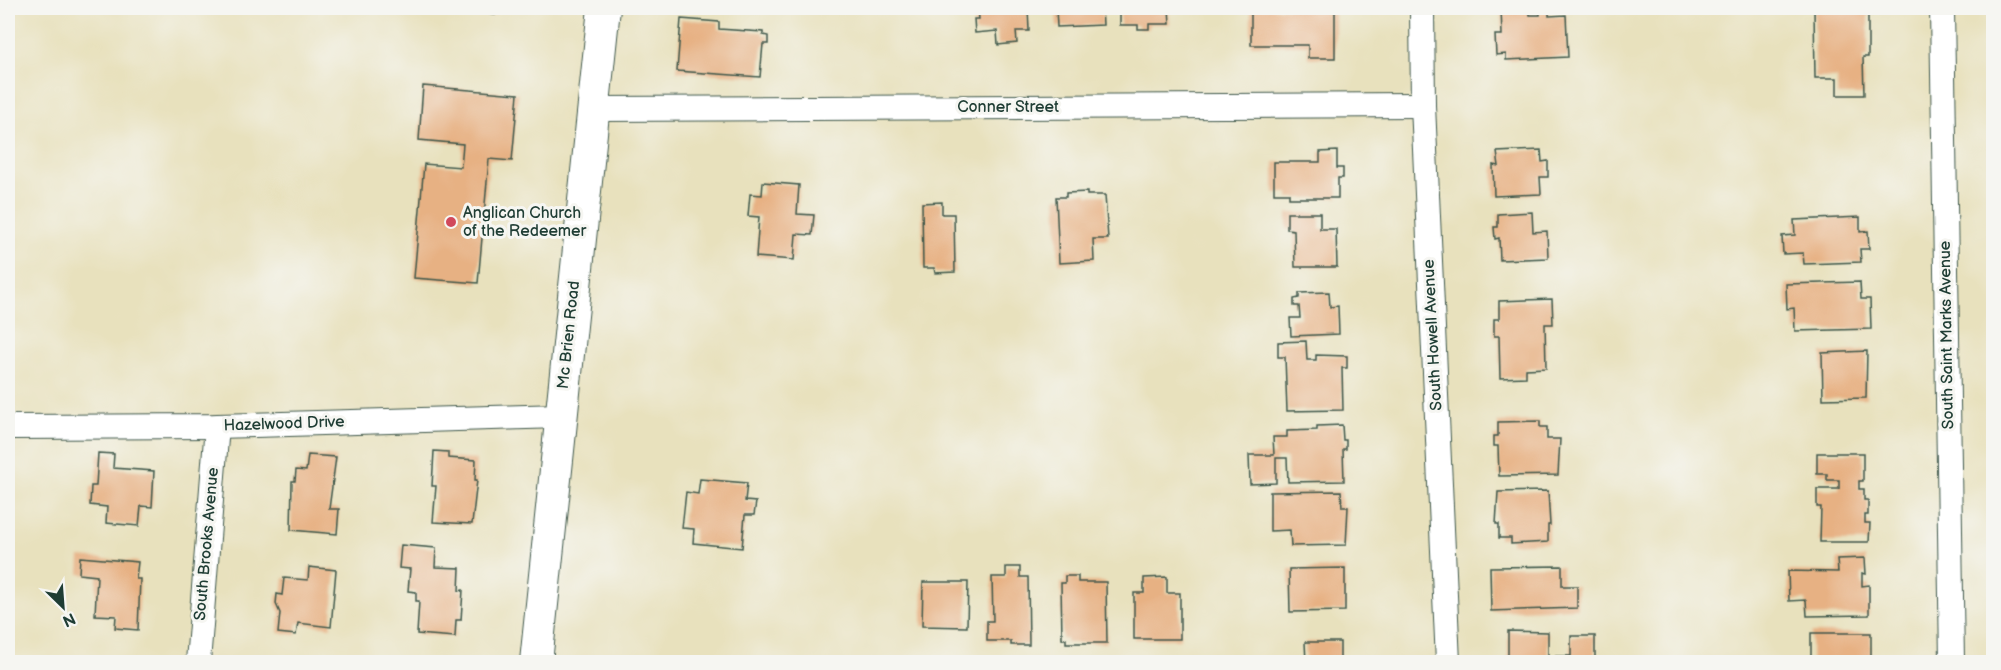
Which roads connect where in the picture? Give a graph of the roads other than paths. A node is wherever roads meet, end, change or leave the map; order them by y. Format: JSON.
{"nodes":[{"id":1,"x":603,"y":8,"type":"edge"},
{"id":2,"x":1422,"y":8,"type":"edge"},
{"id":3,"x":1942,"y":8,"type":"edge"},
{"id":4,"x":1423,"y":105,"type":"junction"},
{"id":5,"x":594,"y":109,"type":"junction"},
{"id":6,"x":560,"y":416,"type":"junction"},
{"id":7,"x":217,"y":426,"type":"junction"},
{"id":8,"x":8,"y":427,"type":"edge"},
{"id":9,"x":198,"y":663,"type":"edge"},
{"id":10,"x":536,"y":663,"type":"edge"},
{"id":11,"x":1448,"y":663,"type":"edge"},
{"id":12,"x":1952,"y":663,"type":"edge"}],
"edges":[{"from":1,"to":5,"type":"street","name":"Mc Brien Road"},
{"from":2,"to":4,"type":"street","name":"South Howell Avenue"},
{"from":3,"to":12,"type":"street","name":"South Saint Marks Avenue"},
{"from":4,"to":5,"type":"street","name":"Conner Street"},
{"from":4,"to":11,"type":"street","name":"South Howell Avenue"},
{"from":5,"to":6,"type":"street","name":"Mc Brien Road"},
{"from":6,"to":7,"type":"street","name":"Hazelwood Drive"},
{"from":6,"to":10,"type":"street","name":"Mc Brien Road"},
{"from":7,"to":8,"type":"street","name":"Hazelwood Drive"},
{"from":7,"to":9,"type":"street","name":"South Brooks Avenue"}]}
